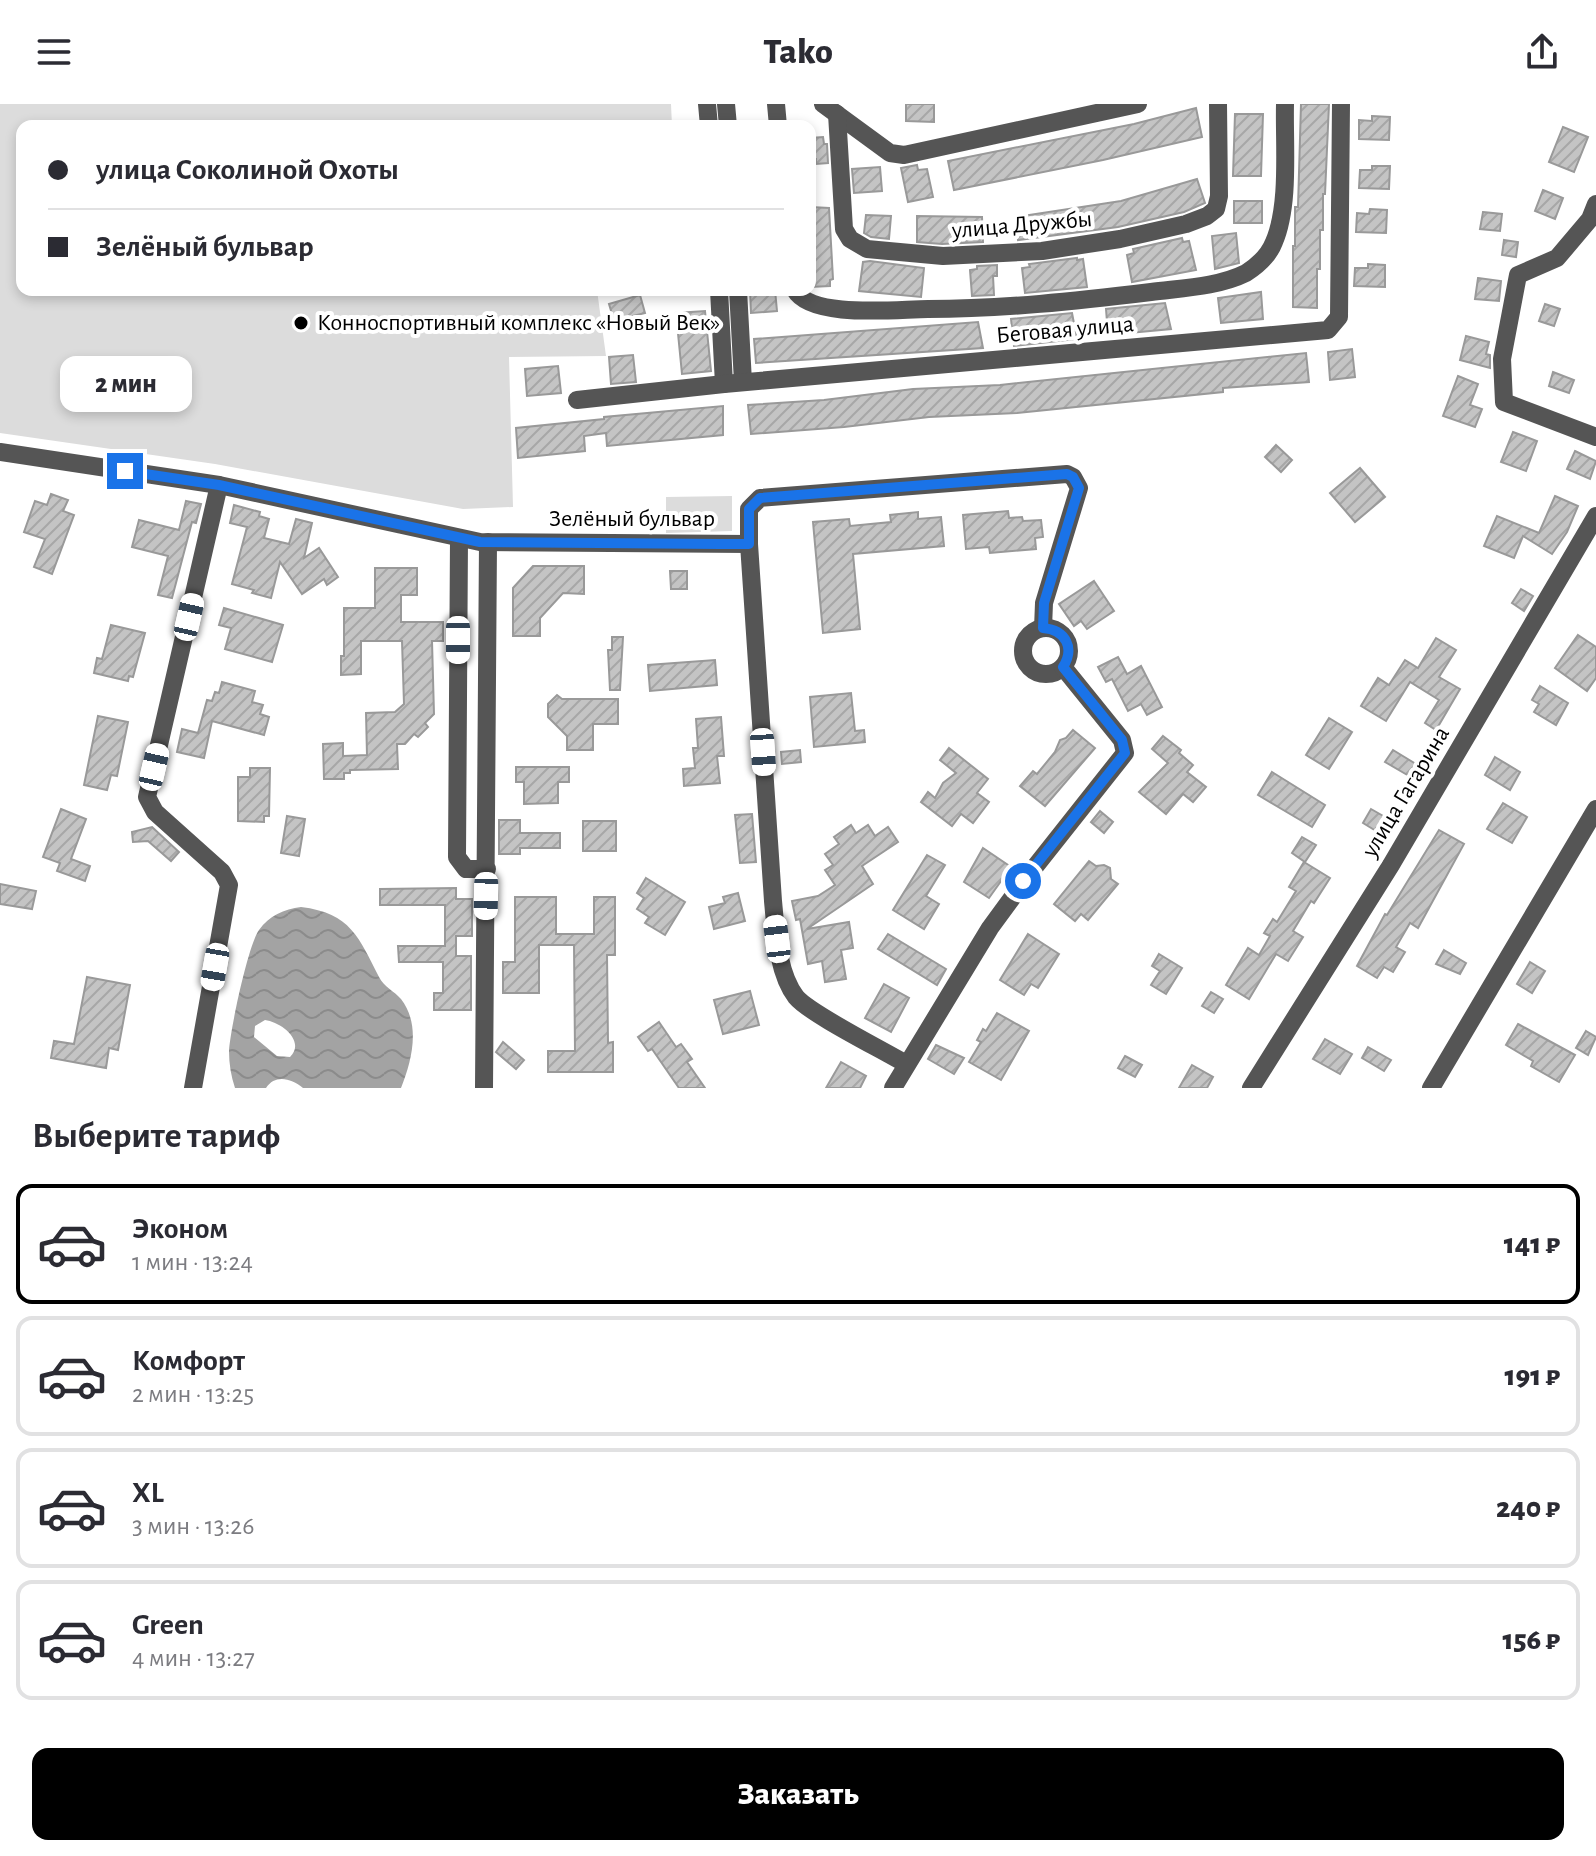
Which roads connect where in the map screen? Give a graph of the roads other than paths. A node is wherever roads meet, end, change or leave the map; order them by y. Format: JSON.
{"nodes":[{"id":1,"x":1138,"y":104,"type":"edge"},
{"id":2,"x":1218,"y":104,"type":"edge"},
{"id":3,"x":1285,"y":104,"type":"edge"},
{"id":4,"x":1341,"y":104,"type":"edge"},
{"id":5,"x":830,"y":109,"type":"edge"},
{"id":6,"x":1596,"y":204,"type":"edge"},
{"id":7,"x":720,"y":296,"type":"edge"},
{"id":8,"x":738,"y":296,"type":"edge"},
{"id":9,"x":798,"y":296,"type":"edge"},
{"id":10,"x":734,"y":383,"type":"junction"},
{"id":11,"x":577,"y":400,"type":"dead end"},
{"id":12,"x":1596,"y":437,"type":"edge"},
{"id":13,"x":0,"y":452,"type":"edge"},
{"id":14,"x":219,"y":485,"type":"junction"},
{"id":15,"x":1596,"y":516,"type":"edge"},
{"id":16,"x":459,"y":538,"type":"junction"},
{"id":17,"x":488,"y":542,"type":"junction"},
{"id":18,"x":749,"y":544,"type":"junction"},
{"id":19,"x":1043,"y":628,"type":"junction"},
{"id":20,"x":1063,"y":667,"type":"junction"},
{"id":21,"x":1596,"y":809,"type":"edge"},
{"id":22,"x":487,"y":869,"type":"junction"},
{"id":23,"x":906,"y":1064,"type":"junction"},
{"id":24,"x":193,"y":1088,"type":"edge"},
{"id":25,"x":484,"y":1088,"type":"edge"},
{"id":26,"x":893,"y":1088,"type":"edge"},
{"id":27,"x":1251,"y":1088,"type":"edge"},
{"id":28,"x":1431,"y":1088,"type":"edge"}],
"edges":[{"from":1,"to":5,"type":"street"},
{"from":2,"to":5,"type":"street","name":"улица Дружбы"},
{"from":3,"to":9,"type":"street"},
{"from":4,"to":10,"type":"street","name":"Беговая улица"},
{"from":6,"to":12,"type":"street"},
{"from":7,"to":10,"type":"street"},
{"from":8,"to":10,"type":"street"},
{"from":10,"to":11,"type":"street","name":"Беговая улица"},
{"from":13,"to":14,"type":"street","name":"Зелёный бульвар"},
{"from":14,"to":16,"type":"street","name":"Зелёный бульвар"},
{"from":14,"to":24,"type":"street"},
{"from":15,"to":27,"type":"street","name":"улица Гагарина"},
{"from":16,"to":17,"type":"street","name":"Зелёный бульвар"},
{"from":16,"to":22,"type":"street"},
{"from":17,"to":18,"type":"street","name":"Зелёный бульвар"},
{"from":17,"to":22,"type":"street"},
{"from":18,"to":19,"type":"street","name":"Зелёный бульвар"},
{"from":18,"to":23,"type":"street"},
{"from":19,"to":20,"type":"street"},
{"from":19,"to":20,"type":"street"},
{"from":20,"to":23,"type":"street"},
{"from":21,"to":28,"type":"street"},
{"from":22,"to":25,"type":"street"},
{"from":23,"to":26,"type":"street"}]}
